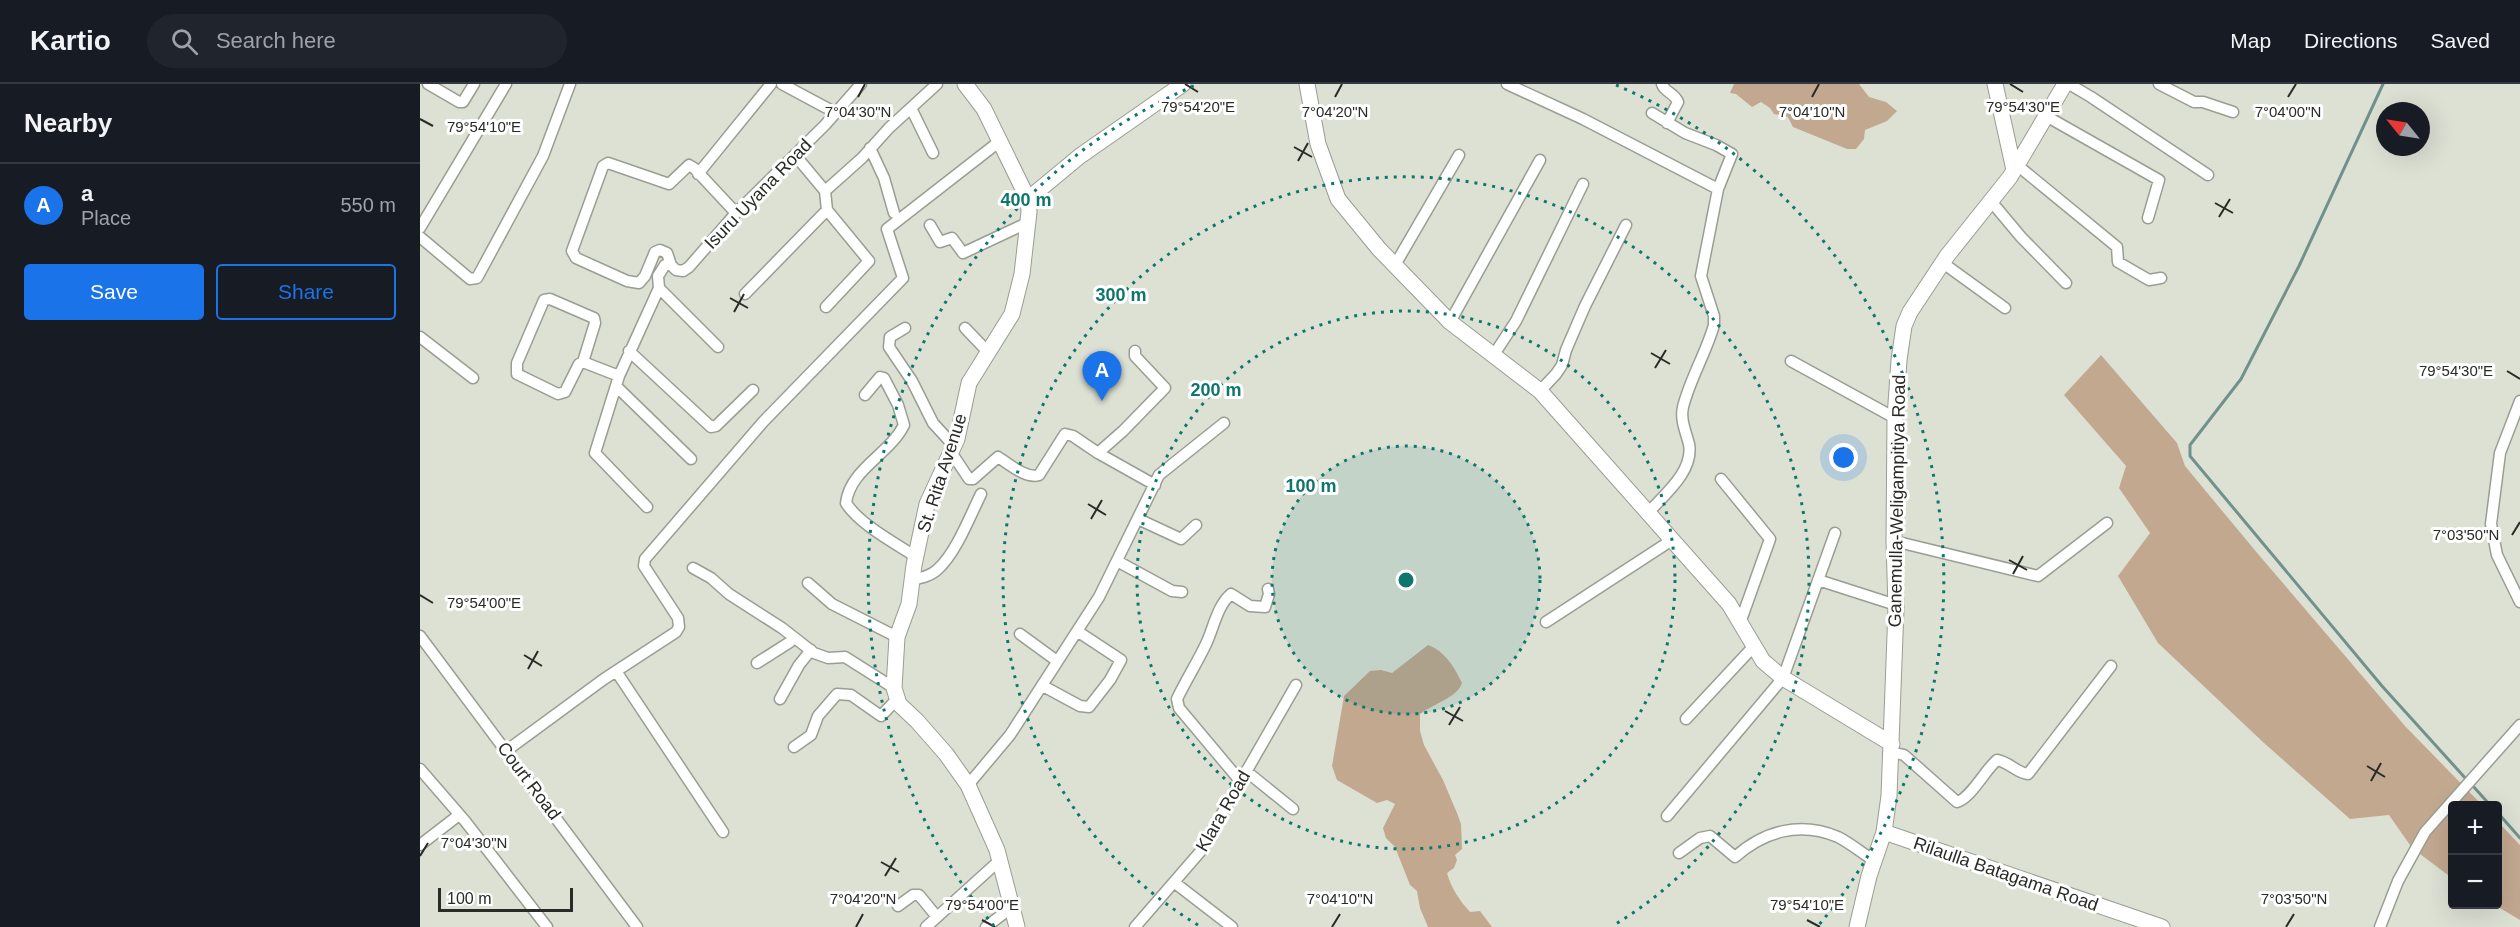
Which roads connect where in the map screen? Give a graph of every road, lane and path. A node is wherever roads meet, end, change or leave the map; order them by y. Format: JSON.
{"nodes":[{"id":1,"x":428,"y":84,"type":"edge"},
{"id":2,"x":474,"y":84,"type":"edge"},
{"id":3,"x":506,"y":84,"type":"edge"},
{"id":4,"x":570,"y":84,"type":"edge"},
{"id":5,"x":771,"y":84,"type":"edge"},
{"id":6,"x":782,"y":84,"type":"edge"},
{"id":7,"x":861,"y":84,"type":"edge"},
{"id":8,"x":938,"y":84,"type":"edge"},
{"id":9,"x":965,"y":84,"type":"edge"},
{"id":10,"x":1182,"y":84,"type":"edge"},
{"id":11,"x":1307,"y":84,"type":"edge"},
{"id":12,"x":1508,"y":84,"type":"edge"},
{"id":13,"x":1662,"y":84,"type":"edge"},
{"id":14,"x":1995,"y":84,"type":"edge"},
{"id":15,"x":2067,"y":84,"type":"edge"},
{"id":16,"x":2159,"y":84,"type":"edge"},
{"id":17,"x":911,"y":108,"type":"junction"},
{"id":18,"x":2233,"y":112,"type":"dead end"},
{"id":19,"x":836,"y":113,"type":"junction"},
{"id":20,"x":1652,"y":113,"type":"dead end"},
{"id":21,"x":2046,"y":116,"type":"junction"},
{"id":22,"x":1667,"y":123,"type":"junction"},
{"id":23,"x":1000,"y":141,"type":"junction"},
{"id":24,"x":870,"y":148,"type":"junction"},
{"id":25,"x":933,"y":153,"type":"dead end"},
{"id":26,"x":795,"y":155,"type":"junction"},
{"id":27,"x":1459,"y":155,"type":"dead end"},
{"id":28,"x":1540,"y":160,"type":"dead end"},
{"id":29,"x":2016,"y":167,"type":"junction"},
{"id":30,"x":698,"y":174,"type":"junction"},
{"id":31,"x":2208,"y":175,"type":"dead end"},
{"id":32,"x":1583,"y":184,"type":"dead end"},
{"id":33,"x":1718,"y":189,"type":"junction"},
{"id":34,"x":825,"y":191,"type":"junction"},
{"id":35,"x":1028,"y":199,"type":"junction"},
{"id":36,"x":1990,"y":200,"type":"junction"},
{"id":37,"x":827,"y":210,"type":"junction"},
{"id":38,"x":736,"y":213,"type":"junction"},
{"id":39,"x":894,"y":213,"type":"dead end"},
{"id":40,"x":2148,"y":218,"type":"dead end"},
{"id":41,"x":1028,"y":223,"type":"junction"},
{"id":42,"x":930,"y":225,"type":"dead end"},
{"id":43,"x":1626,"y":225,"type":"dead end"},
{"id":44,"x":420,"y":228,"type":"edge"},
{"id":45,"x":420,"y":237,"type":"edge"},
{"id":46,"x":1943,"y":263,"type":"junction"},
{"id":47,"x":1395,"y":265,"type":"junction"},
{"id":48,"x":674,"y":267,"type":"junction"},
{"id":49,"x":2161,"y":278,"type":"dead end"},
{"id":50,"x":2066,"y":283,"type":"dead end"},
{"id":51,"x":659,"y":288,"type":"junction"},
{"id":52,"x":745,"y":294,"type":"dead end"},
{"id":53,"x":826,"y":307,"type":"dead end"},
{"id":54,"x":2005,"y":308,"type":"dead end"},
{"id":55,"x":1450,"y":322,"type":"junction"},
{"id":56,"x":905,"y":328,"type":"dead end"},
{"id":57,"x":965,"y":328,"type":"dead end"},
{"id":58,"x":420,"y":337,"type":"edge"},
{"id":59,"x":718,"y":347,"type":"dead end"},
{"id":60,"x":629,"y":351,"type":"junction"},
{"id":61,"x":1134,"y":351,"type":"dead end"},
{"id":62,"x":987,"y":352,"type":"junction"},
{"id":63,"x":1493,"y":356,"type":"junction"},
{"id":64,"x":1791,"y":361,"type":"dead end"},
{"id":65,"x":584,"y":362,"type":"junction"},
{"id":66,"x":473,"y":378,"type":"dead end"},
{"id":67,"x":618,"y":381,"type":"junction"},
{"id":68,"x":753,"y":390,"type":"dead end"},
{"id":69,"x":1540,"y":391,"type":"junction"},
{"id":70,"x":865,"y":395,"type":"dead end"},
{"id":71,"x":2520,"y":401,"type":"edge"},
{"id":72,"x":1895,"y":418,"type":"junction"},
{"id":73,"x":1224,"y":423,"type":"dead end"},
{"id":74,"x":952,"y":449,"type":"junction"},
{"id":75,"x":1098,"y":453,"type":"junction"},
{"id":76,"x":691,"y":459,"type":"dead end"},
{"id":77,"x":1721,"y":479,"type":"dead end"},
{"id":78,"x":1155,"y":485,"type":"junction"},
{"id":79,"x":981,"y":494,"type":"dead end"},
{"id":80,"x":647,"y":507,"type":"dead end"},
{"id":81,"x":1648,"y":513,"type":"junction"},
{"id":82,"x":1138,"y":519,"type":"junction"},
{"id":83,"x":2107,"y":523,"type":"dead end"},
{"id":84,"x":1196,"y":525,"type":"dead end"},
{"id":85,"x":1835,"y":533,"type":"dead end"},
{"id":86,"x":1672,"y":540,"type":"junction"},
{"id":87,"x":1894,"y":541,"type":"junction"},
{"id":88,"x":916,"y":557,"type":"junction"},
{"id":89,"x":1117,"y":561,"type":"junction"},
{"id":90,"x":693,"y":568,"type":"dead end"},
{"id":91,"x":912,"y":580,"type":"junction"},
{"id":92,"x":1818,"y":580,"type":"junction"},
{"id":93,"x":808,"y":583,"type":"dead end"},
{"id":94,"x":1268,"y":590,"type":"dead end"},
{"id":95,"x":1182,"y":592,"type":"dead end"},
{"id":96,"x":2520,"y":602,"type":"edge"},
{"id":97,"x":1896,"y":605,"type":"junction"},
{"id":98,"x":1546,"y":622,"type":"dead end"},
{"id":99,"x":1740,"y":623,"type":"junction"},
{"id":100,"x":1077,"y":631,"type":"junction"},
{"id":101,"x":1020,"y":634,"type":"dead end"},
{"id":102,"x":420,"y":636,"type":"edge"},
{"id":103,"x":793,"y":637,"type":"junction"},
{"id":104,"x":897,"y":637,"type":"junction"},
{"id":105,"x":1754,"y":646,"type":"junction"},
{"id":106,"x":811,"y":651,"type":"junction"},
{"id":107,"x":1057,"y":661,"type":"junction"},
{"id":108,"x":757,"y":663,"type":"dead end"},
{"id":109,"x":2111,"y":666,"type":"dead end"},
{"id":110,"x":616,"y":671,"type":"junction"},
{"id":111,"x":1784,"y":678,"type":"junction"},
{"id":112,"x":1296,"y":685,"type":"dead end"},
{"id":113,"x":1043,"y":686,"type":"junction"},
{"id":114,"x":896,"y":694,"type":"junction"},
{"id":115,"x":780,"y":699,"type":"dead end"},
{"id":116,"x":1686,"y":719,"type":"dead end"},
{"id":117,"x":2520,"y":725,"type":"edge"},
{"id":118,"x":794,"y":747,"type":"dead end"},
{"id":119,"x":1891,"y":748,"type":"junction"},
{"id":120,"x":506,"y":751,"type":"junction"},
{"id":121,"x":420,"y":769,"type":"edge"},
{"id":122,"x":1246,"y":771,"type":"junction"},
{"id":123,"x":1241,"y":782,"type":"junction"},
{"id":124,"x":968,"y":785,"type":"junction"},
{"id":125,"x":1293,"y":809,"type":"dead end"},
{"id":126,"x":459,"y":815,"type":"junction"},
{"id":127,"x":1667,"y":816,"type":"dead end"},
{"id":128,"x":723,"y":832,"type":"dead end"},
{"id":129,"x":1884,"y":832,"type":"junction"},
{"id":130,"x":420,"y":845,"type":"edge"},
{"id":131,"x":1679,"y":853,"type":"dead end"},
{"id":132,"x":1000,"y":860,"type":"junction"},
{"id":133,"x":1873,"y":860,"type":"junction"},
{"id":134,"x":1175,"y":883,"type":"junction"},
{"id":135,"x":898,"y":906,"type":"dead end"},
{"id":136,"x":1012,"y":907,"type":"junction"},
{"id":137,"x":937,"y":917,"type":"junction"},
{"id":138,"x":547,"y":927,"type":"edge"},
{"id":139,"x":637,"y":927,"type":"edge"},
{"id":140,"x":926,"y":927,"type":"edge"},
{"id":141,"x":986,"y":927,"type":"edge"},
{"id":142,"x":1017,"y":927,"type":"edge"},
{"id":143,"x":1135,"y":927,"type":"edge"},
{"id":144,"x":1232,"y":927,"type":"edge"},
{"id":145,"x":1857,"y":927,"type":"edge"},
{"id":146,"x":2162,"y":927,"type":"edge"},
{"id":147,"x":2380,"y":927,"type":"edge"}],
"edges":[{"from":1,"to":2,"type":"street"},
{"from":3,"to":44,"type":"street"},
{"from":4,"to":45,"type":"street"},
{"from":5,"to":30,"type":"street"},
{"from":6,"to":19,"type":"street"},
{"from":7,"to":19,"type":"street","name":"Isuru Uyana Road"},
{"from":8,"to":17,"type":"street"},
{"from":9,"to":23,"type":"street","name":"St. Rita Avenue"},
{"from":10,"to":35,"type":"street"},
{"from":11,"to":47,"type":"street"},
{"from":12,"to":33,"type":"street"},
{"from":13,"to":22,"type":"street"},
{"from":14,"to":29,"type":"street"},
{"from":15,"to":21,"type":"street","name":"Ganemulla-Weligampitiya Road"},
{"from":15,"to":31,"type":"street"},
{"from":16,"to":18,"type":"street"},
{"from":17,"to":24,"type":"street"},
{"from":17,"to":25,"type":"street"},
{"from":19,"to":26,"type":"street","name":"Isuru Uyana Road"},
{"from":20,"to":22,"type":"street"},
{"from":21,"to":29,"type":"street","name":"Ganemulla-Weligampitiya Road"},
{"from":21,"to":40,"type":"street"},
{"from":22,"to":33,"type":"street"},
{"from":23,"to":35,"type":"street","name":"St. Rita Avenue"},
{"from":23,"to":110,"type":"street"},
{"from":24,"to":34,"type":"street"},
{"from":24,"to":39,"type":"street"},
{"from":26,"to":34,"type":"street"},
{"from":26,"to":38,"type":"street","name":"Isuru Uyana Road"},
{"from":27,"to":47,"type":"street"},
{"from":28,"to":55,"type":"street"},
{"from":29,"to":36,"type":"street","name":"Ganemulla-Weligampitiya Road"},
{"from":29,"to":49,"type":"street"},
{"from":30,"to":38,"type":"street"},
{"from":30,"to":48,"type":"street"},
{"from":32,"to":63,"type":"street"},
{"from":33,"to":81,"type":"street"},
{"from":34,"to":37,"type":"street"},
{"from":35,"to":41,"type":"street","name":"St. Rita Avenue"},
{"from":36,"to":46,"type":"street","name":"Ganemulla-Weligampitiya Road"},
{"from":36,"to":50,"type":"street"},
{"from":37,"to":52,"type":"street"},
{"from":37,"to":53,"type":"street"},
{"from":38,"to":48,"type":"street","name":"Isuru Uyana Road"},
{"from":41,"to":42,"type":"street"},
{"from":41,"to":62,"type":"street","name":"St. Rita Avenue"},
{"from":43,"to":69,"type":"street"},
{"from":46,"to":54,"type":"street"},
{"from":46,"to":72,"type":"street","name":"Ganemulla-Weligampitiya Road"},
{"from":47,"to":55,"type":"street"},
{"from":48,"to":51,"type":"street"},
{"from":51,"to":59,"type":"street"},
{"from":51,"to":60,"type":"street"},
{"from":55,"to":63,"type":"street"},
{"from":56,"to":74,"type":"street"},
{"from":57,"to":62,"type":"street"},
{"from":58,"to":66,"type":"street"},
{"from":60,"to":67,"type":"street"},
{"from":60,"to":68,"type":"street"},
{"from":61,"to":75,"type":"street"},
{"from":62,"to":74,"type":"street","name":"St. Rita Avenue"},
{"from":63,"to":69,"type":"street"},
{"from":64,"to":72,"type":"street"},
{"from":65,"to":65,"type":"street"},
{"from":65,"to":67,"type":"street"},
{"from":67,"to":76,"type":"street"},
{"from":67,"to":80,"type":"street"},
{"from":69,"to":81,"type":"street"},
{"from":70,"to":88,"type":"street"},
{"from":71,"to":96,"type":"street"},
{"from":72,"to":87,"type":"street","name":"Ganemulla-Weligampitiya Road"},
{"from":73,"to":78,"type":"street"},
{"from":74,"to":75,"type":"street"},
{"from":74,"to":88,"type":"street","name":"St. Rita Avenue"},
{"from":75,"to":78,"type":"street"},
{"from":77,"to":99,"type":"street"},
{"from":78,"to":82,"type":"street"},
{"from":79,"to":91,"type":"street"},
{"from":81,"to":86,"type":"street"},
{"from":82,"to":84,"type":"street"},
{"from":82,"to":89,"type":"street"},
{"from":83,"to":87,"type":"street"},
{"from":85,"to":92,"type":"street"},
{"from":86,"to":98,"type":"street"},
{"from":86,"to":99,"type":"street"},
{"from":87,"to":97,"type":"street","name":"Ganemulla-Weligampitiya Road"},
{"from":88,"to":91,"type":"street","name":"St. Rita Avenue"},
{"from":89,"to":95,"type":"street"},
{"from":89,"to":100,"type":"street"},
{"from":90,"to":103,"type":"street"},
{"from":91,"to":104,"type":"street","name":"St. Rita Avenue"},
{"from":92,"to":97,"type":"street"},
{"from":92,"to":111,"type":"street"},
{"from":93,"to":104,"type":"street"},
{"from":94,"to":123,"type":"street"},
{"from":97,"to":119,"type":"street","name":"Ganemulla-Weligampitiya Road"},
{"from":99,"to":105,"type":"street"},
{"from":100,"to":107,"type":"street"},
{"from":100,"to":113,"type":"street"},
{"from":101,"to":107,"type":"street"},
{"from":102,"to":120,"type":"street","name":"Court Road"},
{"from":103,"to":106,"type":"street"},
{"from":103,"to":108,"type":"street"},
{"from":104,"to":114,"type":"street","name":"St. Rita Avenue"},
{"from":105,"to":111,"type":"street"},
{"from":105,"to":116,"type":"street"},
{"from":106,"to":114,"type":"street"},
{"from":106,"to":115,"type":"street"},
{"from":107,"to":113,"type":"street"},
{"from":109,"to":119,"type":"street"},
{"from":110,"to":120,"type":"street"},
{"from":110,"to":128,"type":"street"},
{"from":111,"to":119,"type":"street"},
{"from":111,"to":127,"type":"street"},
{"from":112,"to":122,"type":"street","name":"Klara Road"},
{"from":113,"to":124,"type":"street"},
{"from":114,"to":118,"type":"street"},
{"from":114,"to":124,"type":"street"},
{"from":117,"to":147,"type":"street"},
{"from":119,"to":129,"type":"street","name":"Ganemulla-Weligampitiya Road"},
{"from":120,"to":139,"type":"street","name":"Court Road"},
{"from":121,"to":126,"type":"street"},
{"from":122,"to":123,"type":"street","name":"Klara Road"},
{"from":122,"to":125,"type":"street"},
{"from":123,"to":134,"type":"street","name":"Klara Road"},
{"from":124,"to":132,"type":"street"},
{"from":126,"to":130,"type":"street"},
{"from":126,"to":138,"type":"street"},
{"from":129,"to":133,"type":"street","name":"Ganemulla-Weligampitiya Road"},
{"from":129,"to":146,"type":"street","name":"Rilaulla Batagama Road"},
{"from":131,"to":133,"type":"street"},
{"from":132,"to":136,"type":"street"},
{"from":132,"to":137,"type":"street"},
{"from":133,"to":145,"type":"street","name":"Ganemulla-Weligampitiya Road"},
{"from":134,"to":143,"type":"street","name":"Klara Road"},
{"from":134,"to":144,"type":"street"},
{"from":135,"to":137,"type":"street"},
{"from":136,"to":141,"type":"street"},
{"from":136,"to":142,"type":"street"},
{"from":137,"to":140,"type":"street"}]}
